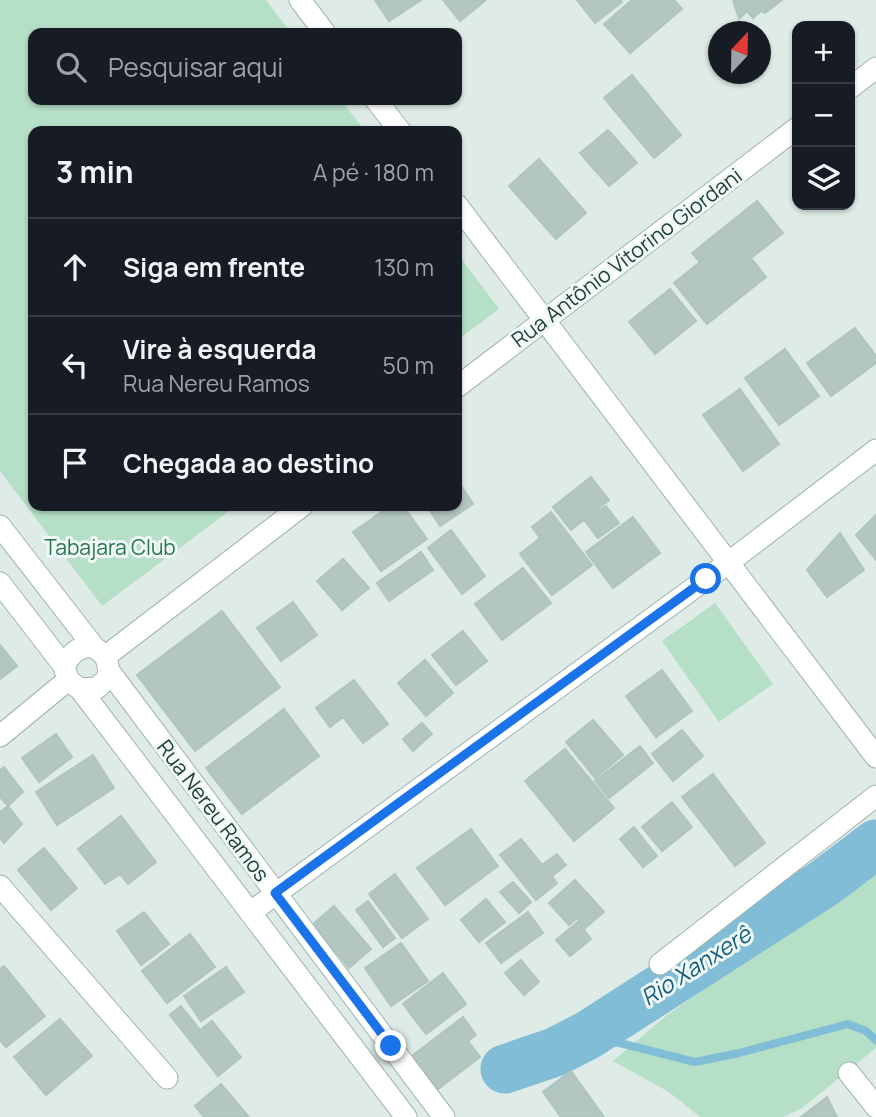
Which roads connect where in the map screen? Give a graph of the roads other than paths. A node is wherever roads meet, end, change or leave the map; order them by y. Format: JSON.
{"nodes":[{"id":1,"x":300,"y":0,"type":"edge"},
{"id":2,"x":321,"y":28,"type":"edge"},
{"id":3,"x":876,"y":68,"type":"edge"},
{"id":4,"x":855,"y":84,"type":"edge"},
{"id":5,"x":380,"y":105,"type":"edge"},
{"id":6,"x":396,"y":126,"type":"edge"},
{"id":7,"x":792,"y":132,"type":"edge"},
{"id":8,"x":462,"y":212,"type":"edge"},
{"id":9,"x":544,"y":320,"type":"junction"},
{"id":10,"x":462,"y":383,"type":"edge"},
{"id":11,"x":876,"y":450,"type":"edge"},
{"id":12,"x":295,"y":511,"type":"edge"},
{"id":13,"x":0,"y":526,"type":"edge"},
{"id":14,"x":728,"y":563,"type":"junction"},
{"id":15,"x":0,"y":583,"type":"edge"},
{"id":16,"x":103,"y":658,"type":"junction"},
{"id":17,"x":71,"y":678,"type":"junction"},
{"id":18,"x":0,"y":736,"type":"edge"},
{"id":19,"x":876,"y":757,"type":"edge"},
{"id":20,"x":180,"y":768,"type":"junction"},
{"id":21,"x":153,"y":787,"type":"junction"},
{"id":22,"x":876,"y":796,"type":"edge"},
{"id":23,"x":0,"y":886,"type":"edge"},
{"id":24,"x":275,"y":893,"type":"junction"},
{"id":25,"x":251,"y":912,"type":"junction"},
{"id":26,"x":660,"y":964,"type":"dead end"},
{"id":27,"x":341,"y":980,"type":"junction"},
{"id":28,"x":316,"y":998,"type":"junction"},
{"id":29,"x":407,"y":1068,"type":"junction"},
{"id":30,"x":849,"y":1073,"type":"dead end"},
{"id":31,"x":167,"y":1078,"type":"dead end"},
{"id":32,"x":384,"y":1088,"type":"junction"},
{"id":33,"x":876,"y":1107,"type":"edge"},
{"id":34,"x":406,"y":1117,"type":"edge"},
{"id":35,"x":444,"y":1117,"type":"edge"}],
"edges":[{"from":1,"to":2,"type":"street"},
{"from":3,"to":4,"type":"street"},
{"from":5,"to":6,"type":"street"},
{"from":7,"to":9,"type":"street","name":"Rua Antônio Vitorino Giordani"},
{"from":8,"to":9,"type":"street"},
{"from":9,"to":10,"type":"street","name":"Rua Antônio Vitorino Giordani"},
{"from":9,"to":14,"type":"street"},
{"from":11,"to":14,"type":"street"},
{"from":12,"to":16,"type":"street"},
{"from":13,"to":16,"type":"street","name":"Rua Nereu Ramos"},
{"from":14,"to":19,"type":"street"},
{"from":14,"to":24,"type":"street"},
{"from":15,"to":17,"type":"street","name":"Rua Nereu Ramos"},
{"from":16,"to":17,"type":"street"},
{"from":16,"to":17,"type":"street"},
{"from":16,"to":20,"type":"street","name":"Rua Nereu Ramos"},
{"from":17,"to":18,"type":"street"},
{"from":17,"to":21,"type":"street","name":"Rua Nereu Ramos"},
{"from":20,"to":21,"type":"street"},
{"from":20,"to":24,"type":"street","name":"Rua Nereu Ramos"},
{"from":21,"to":25,"type":"street","name":"Rua Nereu Ramos"},
{"from":22,"to":26,"type":"street"},
{"from":23,"to":31,"type":"street"},
{"from":24,"to":25,"type":"street"},
{"from":24,"to":27,"type":"street","name":"Rua Nereu Ramos"},
{"from":25,"to":28,"type":"street","name":"Rua Nereu Ramos"},
{"from":27,"to":28,"type":"street"},
{"from":27,"to":29,"type":"street","name":"Rua Nereu Ramos"},
{"from":28,"to":32,"type":"street","name":"Rua Nereu Ramos"},
{"from":29,"to":32,"type":"street"},
{"from":29,"to":35,"type":"street","name":"Rua Nereu Ramos"},
{"from":30,"to":33,"type":"street"},
{"from":32,"to":34,"type":"street","name":"Rua Nereu Ramos"}]}
